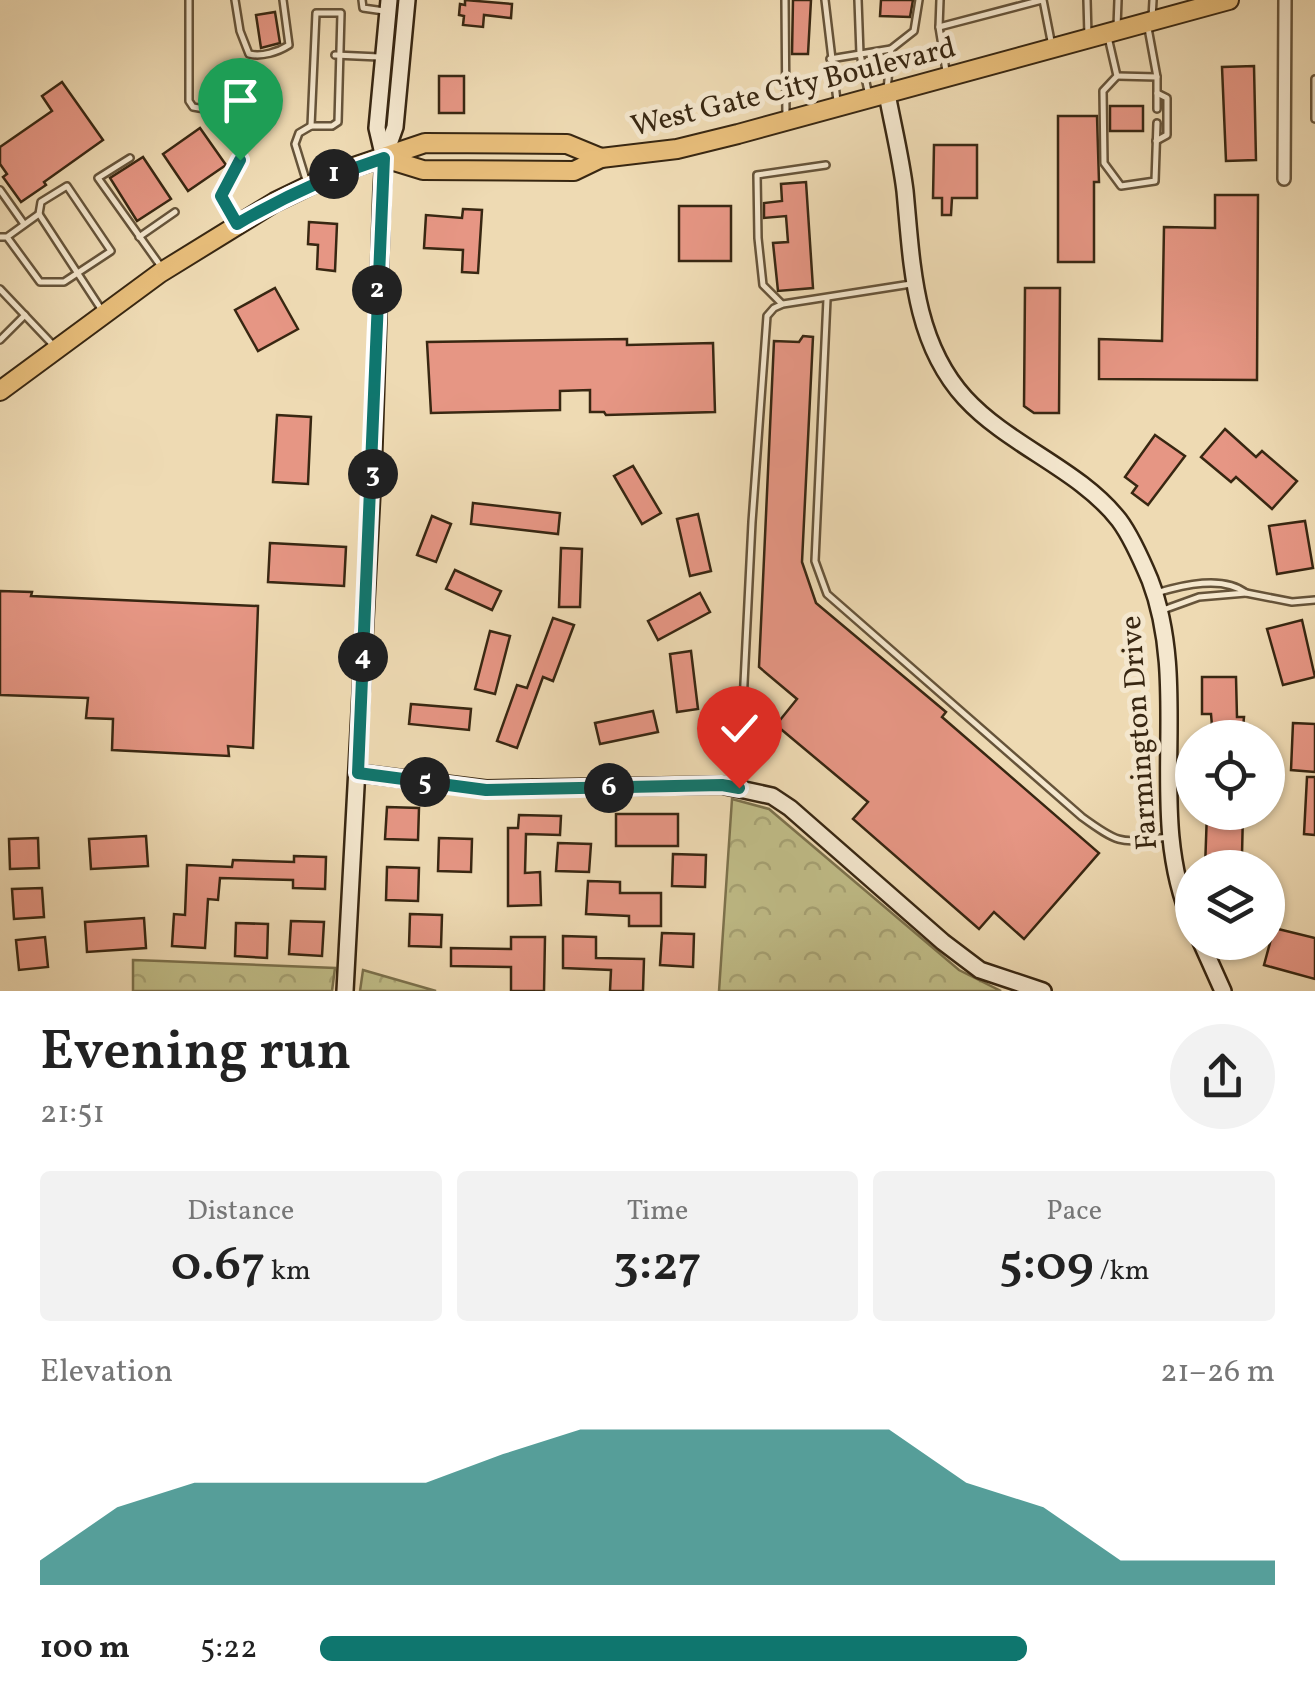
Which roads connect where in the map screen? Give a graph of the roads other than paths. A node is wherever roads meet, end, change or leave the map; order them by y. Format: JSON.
{"nodes":[{"id":1,"x":190,"y":0,"type":"edge"},
{"id":2,"x":235,"y":0,"type":"edge"},
{"id":3,"x":283,"y":0,"type":"edge"},
{"id":4,"x":323,"y":0,"type":"edge"},
{"id":5,"x":362,"y":0,"type":"edge"},
{"id":6,"x":407,"y":0,"type":"edge"},
{"id":7,"x":785,"y":0,"type":"edge"},
{"id":8,"x":825,"y":0,"type":"edge"},
{"id":9,"x":858,"y":0,"type":"edge"},
{"id":10,"x":919,"y":0,"type":"edge"},
{"id":11,"x":940,"y":0,"type":"edge"},
{"id":12,"x":1042,"y":0,"type":"edge"},
{"id":13,"x":1087,"y":0,"type":"edge"},
{"id":14,"x":1118,"y":0,"type":"edge"},
{"id":15,"x":1153,"y":0,"type":"edge"},
{"id":16,"x":1229,"y":0,"type":"edge"},
{"id":17,"x":1285,"y":0,"type":"edge"},
{"id":18,"x":388,"y":6,"type":"edge"},
{"id":19,"x":325,"y":12,"type":"junction"},
{"id":20,"x":1150,"y":22,"type":"junction"},
{"id":21,"x":939,"y":26,"type":"junction"},
{"id":22,"x":1112,"y":32,"type":"junction"},
{"id":23,"x":1088,"y":39,"type":"junction"},
{"id":24,"x":891,"y":49,"type":"junction"},
{"id":25,"x":1052,"y":49,"type":"junction"},
{"id":26,"x":860,"y":54,"type":"junction"},
{"id":27,"x":337,"y":56,"type":"junction"},
{"id":28,"x":382,"y":57,"type":"junction"},
{"id":29,"x":830,"y":59,"type":"junction"},
{"id":30,"x":1116,"y":76,"type":"junction"},
{"id":31,"x":947,"y":78,"type":"junction"},
{"id":32,"x":1157,"y":78,"type":"junction"},
{"id":33,"x":1315,"y":80,"type":"edge"},
{"id":34,"x":1157,"y":94,"type":"junction"},
{"id":35,"x":878,"y":96,"type":"junction"},
{"id":36,"x":838,"y":107,"type":"junction"},
{"id":37,"x":1157,"y":109,"type":"dead end"},
{"id":38,"x":1315,"y":119,"type":"edge"},
{"id":39,"x":786,"y":121,"type":"junction"},
{"id":40,"x":1157,"y":123,"type":"dead end"},
{"id":41,"x":310,"y":126,"type":"junction"},
{"id":42,"x":1156,"y":141,"type":"junction"},
{"id":43,"x":130,"y":158,"type":"dead end"},
{"id":44,"x":384,"y":158,"type":"junction"},
{"id":45,"x":601,"y":158,"type":"junction"},
{"id":46,"x":826,"y":165,"type":"dead end"},
{"id":47,"x":1284,"y":179,"type":"dead end"},
{"id":48,"x":308,"y":186,"type":"junction"},
{"id":49,"x":0,"y":190,"type":"edge"},
{"id":50,"x":175,"y":212,"type":"dead end"},
{"id":51,"x":39,"y":214,"type":"junction"},
{"id":52,"x":25,"y":224,"type":"junction"},
{"id":53,"x":237,"y":224,"type":"junction"},
{"id":54,"x":4,"y":237,"type":"edge"},
{"id":55,"x":140,"y":237,"type":"junction"},
{"id":56,"x":164,"y":270,"type":"junction"},
{"id":57,"x":78,"y":273,"type":"junction"},
{"id":58,"x":914,"y":284,"type":"junction"},
{"id":59,"x":0,"y":289,"type":"edge"},
{"id":60,"x":827,"y":299,"type":"junction"},
{"id":61,"x":783,"y":304,"type":"junction"},
{"id":62,"x":104,"y":314,"type":"junction"},
{"id":63,"x":25,"y":315,"type":"junction"},
{"id":64,"x":0,"y":340,"type":"edge"},
{"id":65,"x":57,"y":349,"type":"junction"},
{"id":66,"x":0,"y":391,"type":"edge"},
{"id":67,"x":1155,"y":593,"type":"junction"},
{"id":68,"x":1246,"y":593,"type":"junction"},
{"id":69,"x":1315,"y":600,"type":"edge"},
{"id":70,"x":1160,"y":610,"type":"junction"},
{"id":71,"x":358,"y":773,"type":"junction"},
{"id":72,"x":739,"y":788,"type":"junction"},
{"id":73,"x":1171,"y":836,"type":"junction"},
{"id":74,"x":1175,"y":876,"type":"edge"},
{"id":75,"x":1210,"y":960,"type":"edge"},
{"id":76,"x":345,"y":991,"type":"edge"},
{"id":77,"x":1043,"y":991,"type":"edge"},
{"id":78,"x":1223,"y":991,"type":"edge"}],
"edges":[{"from":1,"to":53,"type":"lane"},
{"from":2,"to":3,"type":"lane"},
{"from":4,"to":19,"type":"lane"},
{"from":5,"to":18,"type":"lane"},
{"from":6,"to":44,"type":"street"},
{"from":7,"to":39,"type":"lane"},
{"from":8,"to":29,"type":"lane"},
{"from":9,"to":26,"type":"lane"},
{"from":10,"to":24,"type":"lane"},
{"from":11,"to":21,"type":"lane"},
{"from":12,"to":21,"type":"lane"},
{"from":12,"to":25,"type":"lane"},
{"from":13,"to":23,"type":"lane"},
{"from":14,"to":22,"type":"lane"},
{"from":15,"to":20,"type":"lane"},
{"from":16,"to":20,"type":"main road","name":"West Gate City Boulevard"},
{"from":17,"to":47,"type":"street"},
{"from":18,"to":28,"type":"street"},
{"from":19,"to":27,"type":"lane"},
{"from":19,"to":41,"type":"lane"},
{"from":20,"to":22,"type":"main road","name":"West Gate City Boulevard"},
{"from":20,"to":32,"type":"lane"},
{"from":21,"to":31,"type":"lane"},
{"from":22,"to":23,"type":"main road","name":"West Gate City Boulevard"},
{"from":22,"to":30,"type":"lane"},
{"from":23,"to":25,"type":"main road","name":"West Gate City Boulevard"},
{"from":24,"to":26,"type":"lane"},
{"from":24,"to":35,"type":"lane"},
{"from":25,"to":31,"type":"main road","name":"West Gate City Boulevard"},
{"from":26,"to":29,"type":"lane"},
{"from":26,"to":35,"type":"lane"},
{"from":27,"to":28,"type":"lane"},
{"from":27,"to":41,"type":"lane"},
{"from":28,"to":44,"type":"street"},
{"from":29,"to":36,"type":"lane"},
{"from":30,"to":32,"type":"lane"},
{"from":30,"to":42,"type":"lane"},
{"from":31,"to":35,"type":"main road","name":"West Gate City Boulevard"},
{"from":32,"to":34,"type":"lane"},
{"from":33,"to":38,"type":"lane"},
{"from":34,"to":37,"type":"lane"},
{"from":34,"to":42,"type":"lane"},
{"from":35,"to":36,"type":"main road","name":"West Gate City Boulevard"},
{"from":35,"to":58,"type":"street","name":"Farmington Drive"},
{"from":36,"to":39,"type":"main road","name":"West Gate City Boulevard"},
{"from":39,"to":45,"type":"main road","name":"West Gate City Boulevard"},
{"from":40,"to":42,"type":"lane"},
{"from":41,"to":48,"type":"lane"},
{"from":43,"to":55,"type":"lane"},
{"from":44,"to":45,"type":"main road","name":"West Gate City Boulevard"},
{"from":44,"to":45,"type":"main road","name":"West Gate City Boulevard"},
{"from":44,"to":48,"type":"main road","name":"West Gate City Boulevard"},
{"from":44,"to":71,"type":"street"},
{"from":46,"to":61,"type":"lane"},
{"from":48,"to":53,"type":"main road","name":"West Gate City Boulevard"},
{"from":49,"to":52,"type":"lane"},
{"from":50,"to":55,"type":"lane"},
{"from":51,"to":52,"type":"lane"},
{"from":51,"to":57,"type":"lane"},
{"from":51,"to":57,"type":"lane"},
{"from":52,"to":54,"type":"lane"},
{"from":53,"to":56,"type":"main road","name":"West Gate City Boulevard"},
{"from":54,"to":57,"type":"lane"},
{"from":55,"to":56,"type":"lane"},
{"from":56,"to":62,"type":"main road","name":"West Gate City Boulevard"},
{"from":57,"to":62,"type":"lane"},
{"from":58,"to":60,"type":"lane"},
{"from":58,"to":67,"type":"street","name":"Farmington Drive"},
{"from":59,"to":63,"type":"lane"},
{"from":60,"to":61,"type":"lane"},
{"from":60,"to":73,"type":"lane"},
{"from":61,"to":72,"type":"lane"},
{"from":62,"to":65,"type":"main road","name":"West Gate City Boulevard"},
{"from":63,"to":64,"type":"lane"},
{"from":63,"to":65,"type":"lane"},
{"from":65,"to":66,"type":"main road","name":"West Gate City Boulevard"},
{"from":67,"to":68,"type":"lane"},
{"from":67,"to":70,"type":"street","name":"Farmington Drive"},
{"from":68,"to":69,"type":"lane"},
{"from":68,"to":70,"type":"lane"},
{"from":70,"to":73,"type":"street","name":"Farmington Drive"},
{"from":71,"to":72,"type":"street"},
{"from":71,"to":76,"type":"street"},
{"from":72,"to":77,"type":"street"},
{"from":73,"to":74,"type":"street","name":"Farmington Drive"},
{"from":75,"to":78,"type":"street"}]}
